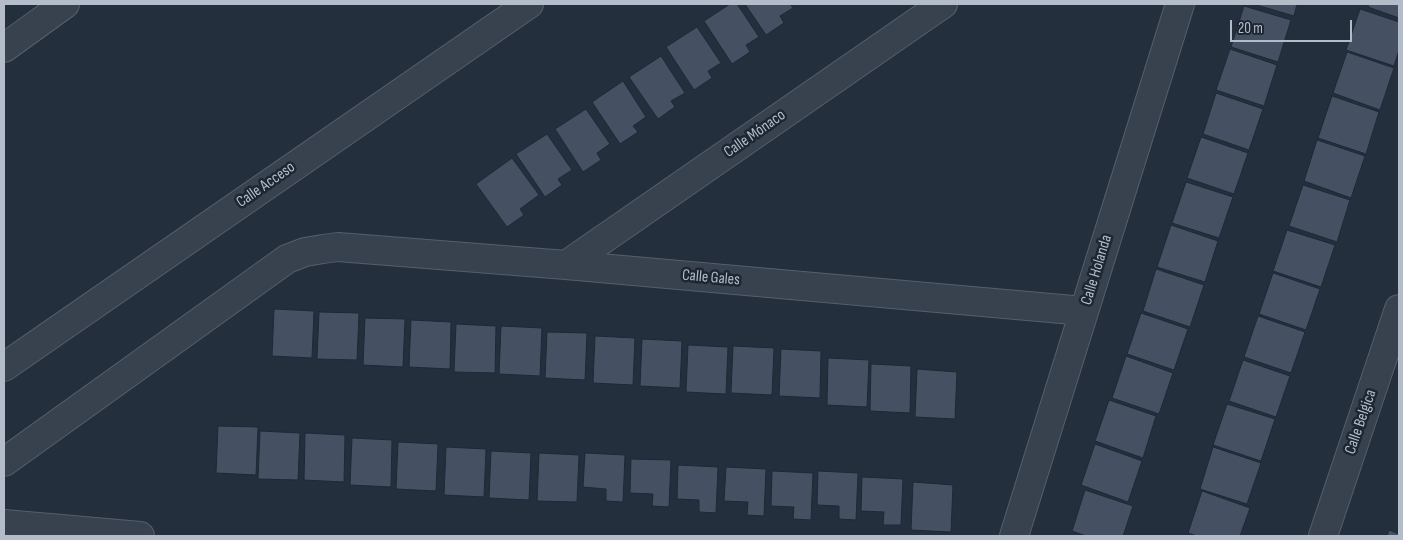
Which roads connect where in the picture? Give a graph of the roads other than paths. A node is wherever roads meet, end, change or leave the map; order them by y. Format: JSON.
{"nodes":[{"id":1,"x":66,"y":4,"type":"edge"},
{"id":2,"x":529,"y":4,"type":"edge"},
{"id":3,"x":943,"y":4,"type":"edge"},
{"id":4,"x":1180,"y":4,"type":"edge"},
{"id":5,"x":4,"y":48,"type":"edge"},
{"id":6,"x":566,"y":265,"type":"junction"},
{"id":7,"x":1399,"y":309,"type":"edge"},
{"id":8,"x":1084,"y":311,"type":"junction"},
{"id":9,"x":4,"y":367,"type":"edge"},
{"id":10,"x":4,"y":462,"type":"edge"},
{"id":11,"x":4,"y":524,"type":"edge"},
{"id":12,"x":140,"y":536,"type":"edge"},
{"id":13,"x":1014,"y":536,"type":"edge"},
{"id":14,"x":1323,"y":536,"type":"edge"}],
"edges":[{"from":1,"to":5,"type":"street"},
{"from":2,"to":9,"type":"street","name":"Calle Acceso"},
{"from":3,"to":6,"type":"street","name":"Calle Mónaco"},
{"from":4,"to":8,"type":"street","name":"Calle Holanda"},
{"from":6,"to":8,"type":"street","name":"Calle Gales"},
{"from":6,"to":10,"type":"street","name":"Calle Gales"},
{"from":7,"to":14,"type":"street","name":"Calle Belgica"},
{"from":8,"to":13,"type":"street","name":"Calle Holanda"},
{"from":11,"to":12,"type":"street"}]}
